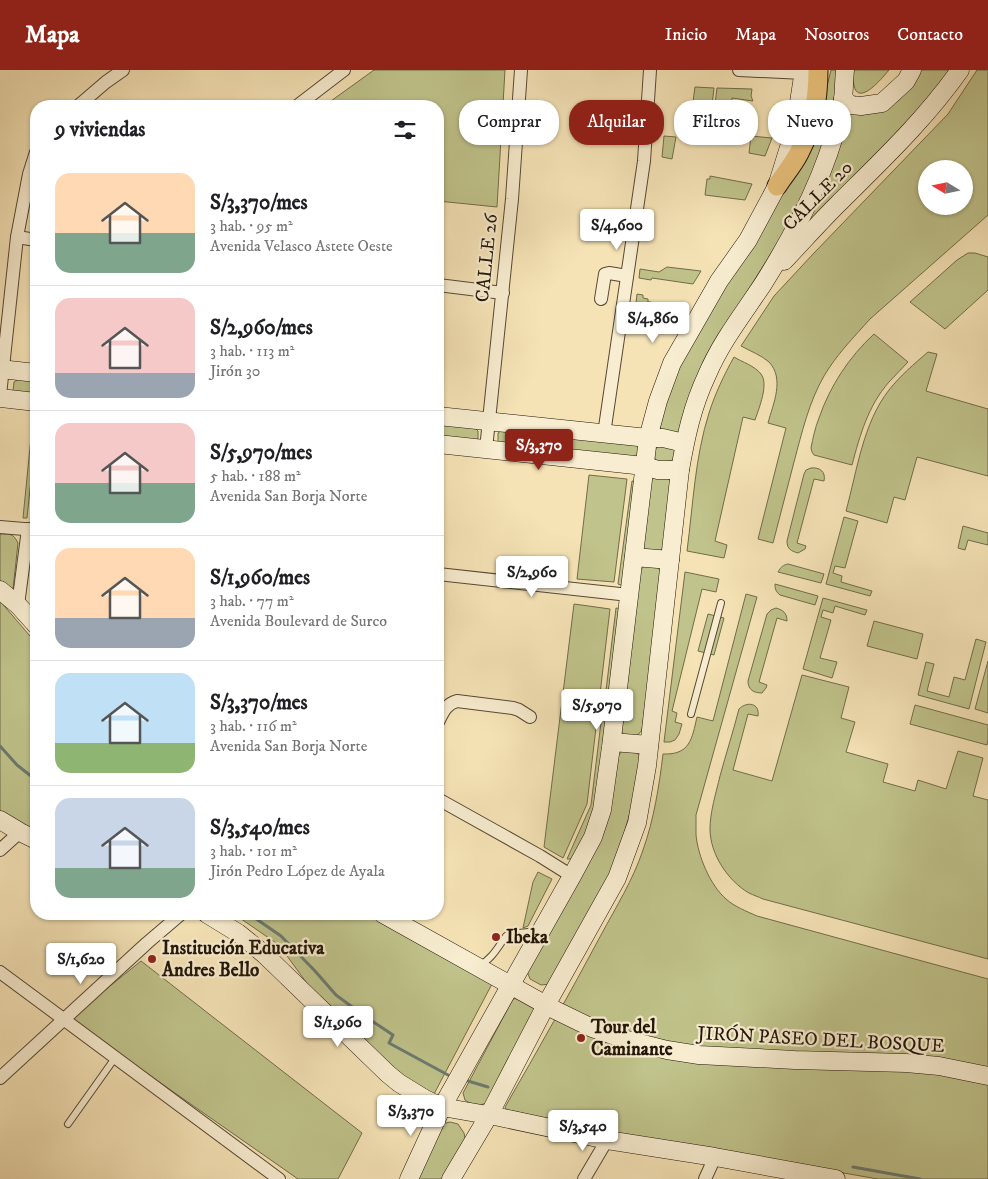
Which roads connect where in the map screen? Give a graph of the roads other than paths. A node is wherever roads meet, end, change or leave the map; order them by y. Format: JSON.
{"nodes":[{"id":1,"x":123,"y":70,"type":"edge"},
{"id":2,"x":344,"y":70,"type":"edge"},
{"id":3,"x":521,"y":70,"type":"edge"},
{"id":4,"x":650,"y":70,"type":"edge"},
{"id":5,"x":739,"y":70,"type":"edge"},
{"id":6,"x":845,"y":70,"type":"edge"},
{"id":7,"x":912,"y":70,"type":"edge"},
{"id":8,"x":954,"y":70,"type":"edge"},
{"id":9,"x":808,"y":71,"type":"edge"},
{"id":10,"x":843,"y":98,"type":"junction"},
{"id":11,"x":85,"y":100,"type":"edge"},
{"id":12,"x":305,"y":100,"type":"edge"},
{"id":13,"x":30,"y":171,"type":"edge"},
{"id":14,"x":777,"y":186,"type":"joint"},
{"id":15,"x":17,"y":237,"type":"junction"},
{"id":16,"x":30,"y":239,"type":"edge"},
{"id":17,"x":627,"y":276,"type":"junction"},
{"id":18,"x":764,"y":283,"type":"junction"},
{"id":19,"x":444,"y":287,"type":"edge"},
{"id":20,"x":502,"y":293,"type":"junction"},
{"id":21,"x":601,"y":298,"type":"dead end"},
{"id":22,"x":1,"y":369,"type":"edge"},
{"id":23,"x":30,"y":372,"type":"edge"},
{"id":24,"x":0,"y":397,"type":"edge"},
{"id":25,"x":30,"y":401,"type":"edge"},
{"id":26,"x":444,"y":417,"type":"edge"},
{"id":27,"x":489,"y":422,"type":"junction"},
{"id":28,"x":604,"y":434,"type":"junction"},
{"id":29,"x":644,"y":438,"type":"junction"},
{"id":30,"x":684,"y":443,"type":"junction"},
{"id":31,"x":444,"y":445,"type":"edge"},
{"id":32,"x":486,"y":450,"type":"junction"},
{"id":33,"x":644,"y":466,"type":"junction"},
{"id":34,"x":680,"y":470,"type":"junction"},
{"id":35,"x":0,"y":527,"type":"edge"},
{"id":36,"x":30,"y":530,"type":"edge"},
{"id":37,"x":30,"y":541,"type":"edge"},
{"id":38,"x":634,"y":557,"type":"junction"},
{"id":39,"x":670,"y":560,"type":"junction"},
{"id":40,"x":444,"y":575,"type":"edge"},
{"id":41,"x":0,"y":590,"type":"edge"},
{"id":42,"x":629,"y":595,"type":"junction"},
{"id":43,"x":721,"y":603,"type":"dead end"},
{"id":44,"x":18,"y":605,"type":"junction"},
{"id":45,"x":30,"y":618,"type":"edge"},
{"id":46,"x":444,"y":711,"type":"edge"},
{"id":47,"x":691,"y":714,"type":"dead end"},
{"id":48,"x":530,"y":717,"type":"dead end"},
{"id":49,"x":612,"y":742,"type":"junction"},
{"id":50,"x":649,"y":745,"type":"junction"},
{"id":51,"x":444,"y":802,"type":"edge"},
{"id":52,"x":0,"y":820,"type":"edge"},
{"id":53,"x":28,"y":836,"type":"edge"},
{"id":54,"x":0,"y":850,"type":"edge"},
{"id":55,"x":572,"y":876,"type":"junction"},
{"id":56,"x":173,"y":920,"type":"edge"},
{"id":57,"x":217,"y":920,"type":"edge"},
{"id":58,"x":394,"y":920,"type":"edge"},
{"id":59,"x":541,"y":931,"type":"junction"},
{"id":60,"x":477,"y":966,"type":"junction"},
{"id":61,"x":0,"y":972,"type":"edge"},
{"id":62,"x":511,"y":985,"type":"junction"},
{"id":63,"x":546,"y":1005,"type":"junction"},
{"id":64,"x":64,"y":1020,"type":"junction"},
{"id":65,"x":115,"y":1058,"type":"junction"},
{"id":66,"x":988,"y":1076,"type":"edge"},
{"id":67,"x":0,"y":1078,"type":"edge"},
{"id":68,"x":442,"y":1107,"type":"junction"},
{"id":69,"x":489,"y":1115,"type":"junction"},
{"id":70,"x":68,"y":1124,"type":"dead end"},
{"id":71,"x":607,"y":1140,"type":"junction"},
{"id":72,"x":715,"y":1157,"type":"junction"},
{"id":73,"x":273,"y":1177,"type":"edge"},
{"id":74,"x":409,"y":1179,"type":"edge"},
{"id":75,"x":451,"y":1179,"type":"edge"},
{"id":76,"x":584,"y":1179,"type":"edge"},
{"id":77,"x":704,"y":1179,"type":"edge"},
{"id":78,"x":836,"y":1179,"type":"edge"}],
"edges":[{"from":1,"to":11,"type":"street"},
{"from":2,"to":12,"type":"street"},
{"from":3,"to":20,"type":"street","name":"CALLE 26"},
{"from":4,"to":17,"type":"street"},
{"from":5,"to":9,"type":"street"},
{"from":6,"to":10,"type":"main road"},
{"from":7,"to":10,"type":"main road"},
{"from":8,"to":18,"type":"main road","name":"CALLE 20"},
{"from":9,"to":14,"type":"main road"},
{"from":10,"to":18,"type":"main road"},
{"from":13,"to":15,"type":"street"},
{"from":14,"to":29,"type":"main road"},
{"from":15,"to":16,"type":"street"},
{"from":15,"to":22,"type":"street"},
{"from":17,"to":21,"type":"street"},
{"from":17,"to":28,"type":"street"},
{"from":18,"to":30,"type":"main road"},
{"from":19,"to":20,"type":"street"},
{"from":20,"to":27,"type":"street","name":"CALLE 26"},
{"from":22,"to":23,"type":"main road"},
{"from":22,"to":24,"type":"street"},
{"from":24,"to":25,"type":"main road"},
{"from":26,"to":27,"type":"main road"},
{"from":27,"to":28,"type":"main road"},
{"from":27,"to":32,"type":"street","name":"CALLE 26"},
{"from":28,"to":29,"type":"main road"},
{"from":29,"to":30,"type":"main road"},
{"from":29,"to":33,"type":"main road"},
{"from":30,"to":34,"type":"main road"},
{"from":31,"to":32,"type":"main road"},
{"from":32,"to":33,"type":"main road"},
{"from":33,"to":34,"type":"main road"},
{"from":33,"to":38,"type":"main road"},
{"from":34,"to":39,"type":"main road"},
{"from":35,"to":36,"type":"street"},
{"from":37,"to":44,"type":"street"},
{"from":38,"to":39,"type":"main road"},
{"from":38,"to":42,"type":"main road"},
{"from":39,"to":50,"type":"main road"},
{"from":40,"to":42,"type":"street"},
{"from":41,"to":44,"type":"main road"},
{"from":42,"to":49,"type":"main road"},
{"from":43,"to":47,"type":"lane"},
{"from":44,"to":45,"type":"main road"},
{"from":46,"to":48,"type":"street"},
{"from":49,"to":50,"type":"main road"},
{"from":49,"to":55,"type":"main road"},
{"from":50,"to":63,"type":"main road"},
{"from":51,"to":55,"type":"street"},
{"from":52,"to":53,"type":"main road"},
{"from":53,"to":54,"type":"street"},
{"from":55,"to":59,"type":"main road"},
{"from":56,"to":64,"type":"street"},
{"from":57,"to":68,"type":"main road"},
{"from":58,"to":60,"type":"main road","name":"JIRÓN PASEO DEL BOSQUE"},
{"from":59,"to":60,"type":"lane"},
{"from":59,"to":62,"type":"main road"},
{"from":60,"to":62,"type":"main road","name":"JIRÓN PASEO DEL BOSQUE"},
{"from":61,"to":64,"type":"street"},
{"from":62,"to":63,"type":"main road","name":"JIRÓN PASEO DEL BOSQUE"},
{"from":62,"to":68,"type":"main road"},
{"from":63,"to":66,"type":"main road","name":"JIRÓN PASEO DEL BOSQUE"},
{"from":63,"to":69,"type":"main road"},
{"from":64,"to":65,"type":"street"},
{"from":64,"to":67,"type":"street"},
{"from":65,"to":70,"type":"lane"},
{"from":65,"to":73,"type":"street"},
{"from":68,"to":69,"type":"main road"},
{"from":68,"to":74,"type":"main road"},
{"from":69,"to":71,"type":"main road"},
{"from":69,"to":75,"type":"main road"},
{"from":71,"to":72,"type":"main road"},
{"from":71,"to":76,"type":"street"},
{"from":72,"to":77,"type":"street"},
{"from":72,"to":78,"type":"main road"}]}
